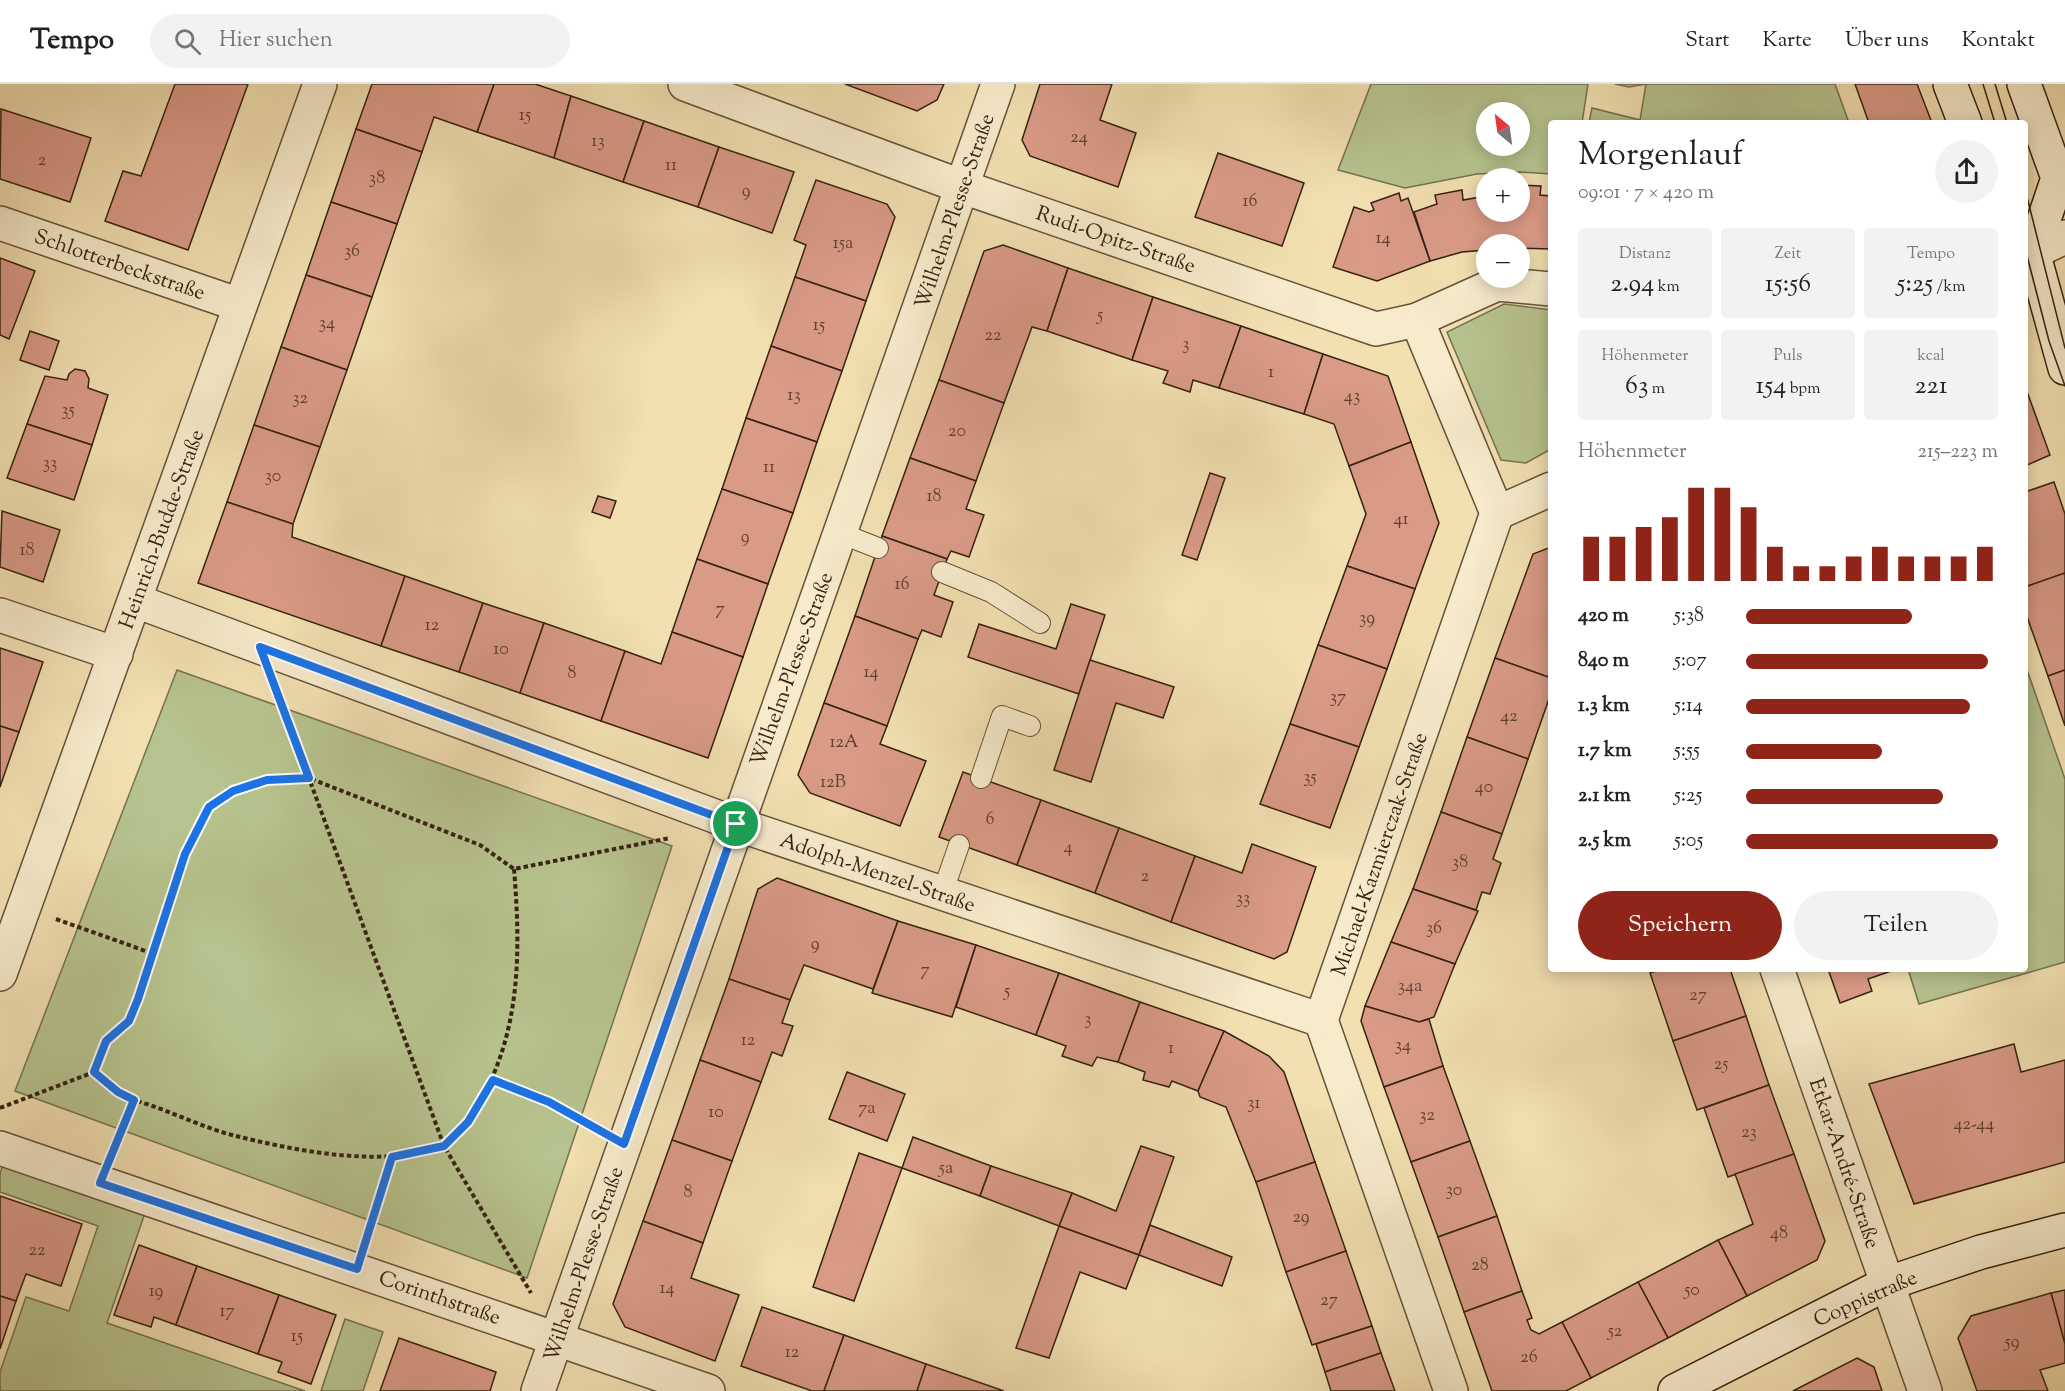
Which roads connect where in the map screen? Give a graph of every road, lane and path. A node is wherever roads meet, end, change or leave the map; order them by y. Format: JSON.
{"nodes":[{"id":1,"x":320,"y":84,"type":"edge"},
{"id":2,"x":685,"y":84,"type":"edge"},
{"id":3,"x":998,"y":84,"type":"edge"},
{"id":4,"x":1950,"y":84,"type":"edge"},
{"id":5,"x":2024,"y":84,"type":"edge"},
{"id":6,"x":1964,"y":120,"type":"edge"},
{"id":7,"x":963,"y":187,"type":"junction"},
{"id":8,"x":0,"y":223,"type":"edge"},
{"id":9,"x":2065,"y":237,"type":"edge"},
{"id":10,"x":2028,"y":250,"type":"edge"},
{"id":11,"x":1548,"y":289,"type":"edge"},
{"id":12,"x":240,"y":305,"type":"junction"},
{"id":13,"x":1417,"y":320,"type":"junction"},
{"id":14,"x":2065,"y":368,"type":"edge"},
{"id":15,"x":1548,"y":490,"type":"edge"},
{"id":16,"x":1497,"y":513,"type":"junction"},
{"id":17,"x":840,"y":533,"type":"junction"},
{"id":18,"x":878,"y":548,"type":"dead end"},
{"id":19,"x":942,"y":572,"type":"dead end"},
{"id":20,"x":136,"y":601,"type":"junction"},
{"id":21,"x":0,"y":615,"type":"edge"},
{"id":22,"x":1040,"y":623,"type":"dead end"},
{"id":23,"x":260,"y":647,"type":"junction"},
{"id":24,"x":116,"y":654,"type":"junction"},
{"id":25,"x":1030,"y":726,"type":"dead end"},
{"id":26,"x":309,"y":778,"type":"junction"},
{"id":27,"x":981,"y":778,"type":"dead end"},
{"id":28,"x":736,"y":824,"type":"junction"},
{"id":29,"x":681,"y":835,"type":"dead end"},
{"id":30,"x":959,"y":844,"type":"dead end"},
{"id":31,"x":514,"y":869,"type":"junction"},
{"id":32,"x":942,"y":894,"type":"junction"},
{"id":33,"x":24,"y":908,"type":"junction"},
{"id":34,"x":154,"y":954,"type":"junction"},
{"id":35,"x":1778,"y":972,"type":"edge"},
{"id":36,"x":0,"y":974,"type":"edge"},
{"id":37,"x":1321,"y":1020,"type":"junction"},
{"id":38,"x":94,"y":1072,"type":"junction"},
{"id":39,"x":493,"y":1080,"type":"junction"},
{"id":40,"x":134,"y":1100,"type":"junction"},
{"id":41,"x":0,"y":1108,"type":"edge"},
{"id":42,"x":624,"y":1144,"type":"junction"},
{"id":43,"x":444,"y":1146,"type":"junction"},
{"id":44,"x":0,"y":1148,"type":"edge"},
{"id":45,"x":392,"y":1157,"type":"junction"},
{"id":46,"x":100,"y":1183,"type":"junction"},
{"id":47,"x":2065,"y":1230,"type":"edge"},
{"id":48,"x":357,"y":1269,"type":"junction"},
{"id":49,"x":1886,"y":1284,"type":"junction"},
{"id":50,"x":557,"y":1337,"type":"junction"},
{"id":51,"x":538,"y":1391,"type":"edge"},
{"id":52,"x":708,"y":1391,"type":"edge"},
{"id":53,"x":1451,"y":1391,"type":"edge"},
{"id":54,"x":1676,"y":1391,"type":"edge"},
{"id":55,"x":1925,"y":1391,"type":"edge"}],
"edges":[{"from":1,"to":12,"type":"street","name":"Heinrich-Budde-Straße"},
{"from":2,"to":7,"type":"street","name":"Rudi-Opitz-Straße"},
{"from":3,"to":7,"type":"street","name":"Wilhelm-Plesse-Straße"},
{"from":4,"to":6,"type":"street"},
{"from":5,"to":10,"type":"street"},
{"from":7,"to":13,"type":"street","name":"Rudi-Opitz-Straße"},
{"from":7,"to":17,"type":"street","name":"Wilhelm-Plesse-Straße"},
{"from":8,"to":12,"type":"street","name":"Schlotterbeckstraße"},
{"from":9,"to":10,"type":"street"},
{"from":10,"to":14,"type":"street"},
{"from":11,"to":13,"type":"street","name":"Rudi-Opitz-Straße"},
{"from":12,"to":20,"type":"street","name":"Heinrich-Budde-Straße"},
{"from":13,"to":16,"type":"street"},
{"from":15,"to":16,"type":"street"},
{"from":16,"to":37,"type":"street","name":"Michael-Kazmierczak-Straße"},
{"from":17,"to":18,"type":"lane"},
{"from":17,"to":28,"type":"street","name":"Wilhelm-Plesse-Straße"},
{"from":19,"to":22,"type":"lane"},
{"from":20,"to":23,"type":"street","name":"Adolph-Menzel-Straße"},
{"from":20,"to":24,"type":"street","name":"Heinrich-Budde-Straße"},
{"from":21,"to":24,"type":"street"},
{"from":23,"to":26,"type":"path"},
{"from":23,"to":28,"type":"street","name":"Adolph-Menzel-Straße"},
{"from":24,"to":33,"type":"street","name":"Heinrich-Budde-Straße"},
{"from":25,"to":27,"type":"lane"},
{"from":26,"to":31,"type":"path"},
{"from":26,"to":34,"type":"path"},
{"from":26,"to":43,"type":"path"},
{"from":28,"to":32,"type":"street","name":"Adolph-Menzel-Straße"},
{"from":28,"to":42,"type":"street","name":"Wilhelm-Plesse-Straße"},
{"from":29,"to":31,"type":"path"},
{"from":30,"to":32,"type":"lane"},
{"from":31,"to":39,"type":"path"},
{"from":32,"to":37,"type":"street","name":"Adolph-Menzel-Straße"},
{"from":33,"to":34,"type":"path"},
{"from":33,"to":36,"type":"street","name":"Heinrich-Budde-Straße"},
{"from":34,"to":38,"type":"path"},
{"from":35,"to":49,"type":"street","name":"Etkar-André-Straße"},
{"from":37,"to":53,"type":"street"},
{"from":38,"to":40,"type":"path"},
{"from":38,"to":41,"type":"path"},
{"from":39,"to":42,"type":"path"},
{"from":39,"to":43,"type":"path"},
{"from":40,"to":45,"type":"path"},
{"from":40,"to":46,"type":"path"},
{"from":42,"to":50,"type":"street","name":"Wilhelm-Plesse-Straße"},
{"from":43,"to":45,"type":"path"},
{"from":43,"to":50,"type":"path"},
{"from":44,"to":46,"type":"street","name":"Corinthstraße"},
{"from":45,"to":48,"type":"path"},
{"from":46,"to":48,"type":"street","name":"Corinthstraße"},
{"from":47,"to":49,"type":"street","name":"Coppistraße"},
{"from":48,"to":50,"type":"street","name":"Corinthstraße"},
{"from":49,"to":54,"type":"street","name":"Coppistraße"},
{"from":49,"to":55,"type":"street","name":"Etkar-André-Straße"},
{"from":50,"to":51,"type":"street","name":"Wilhelm-Plesse-Straße"},
{"from":50,"to":52,"type":"street","name":"Corinthstraße"}]}
